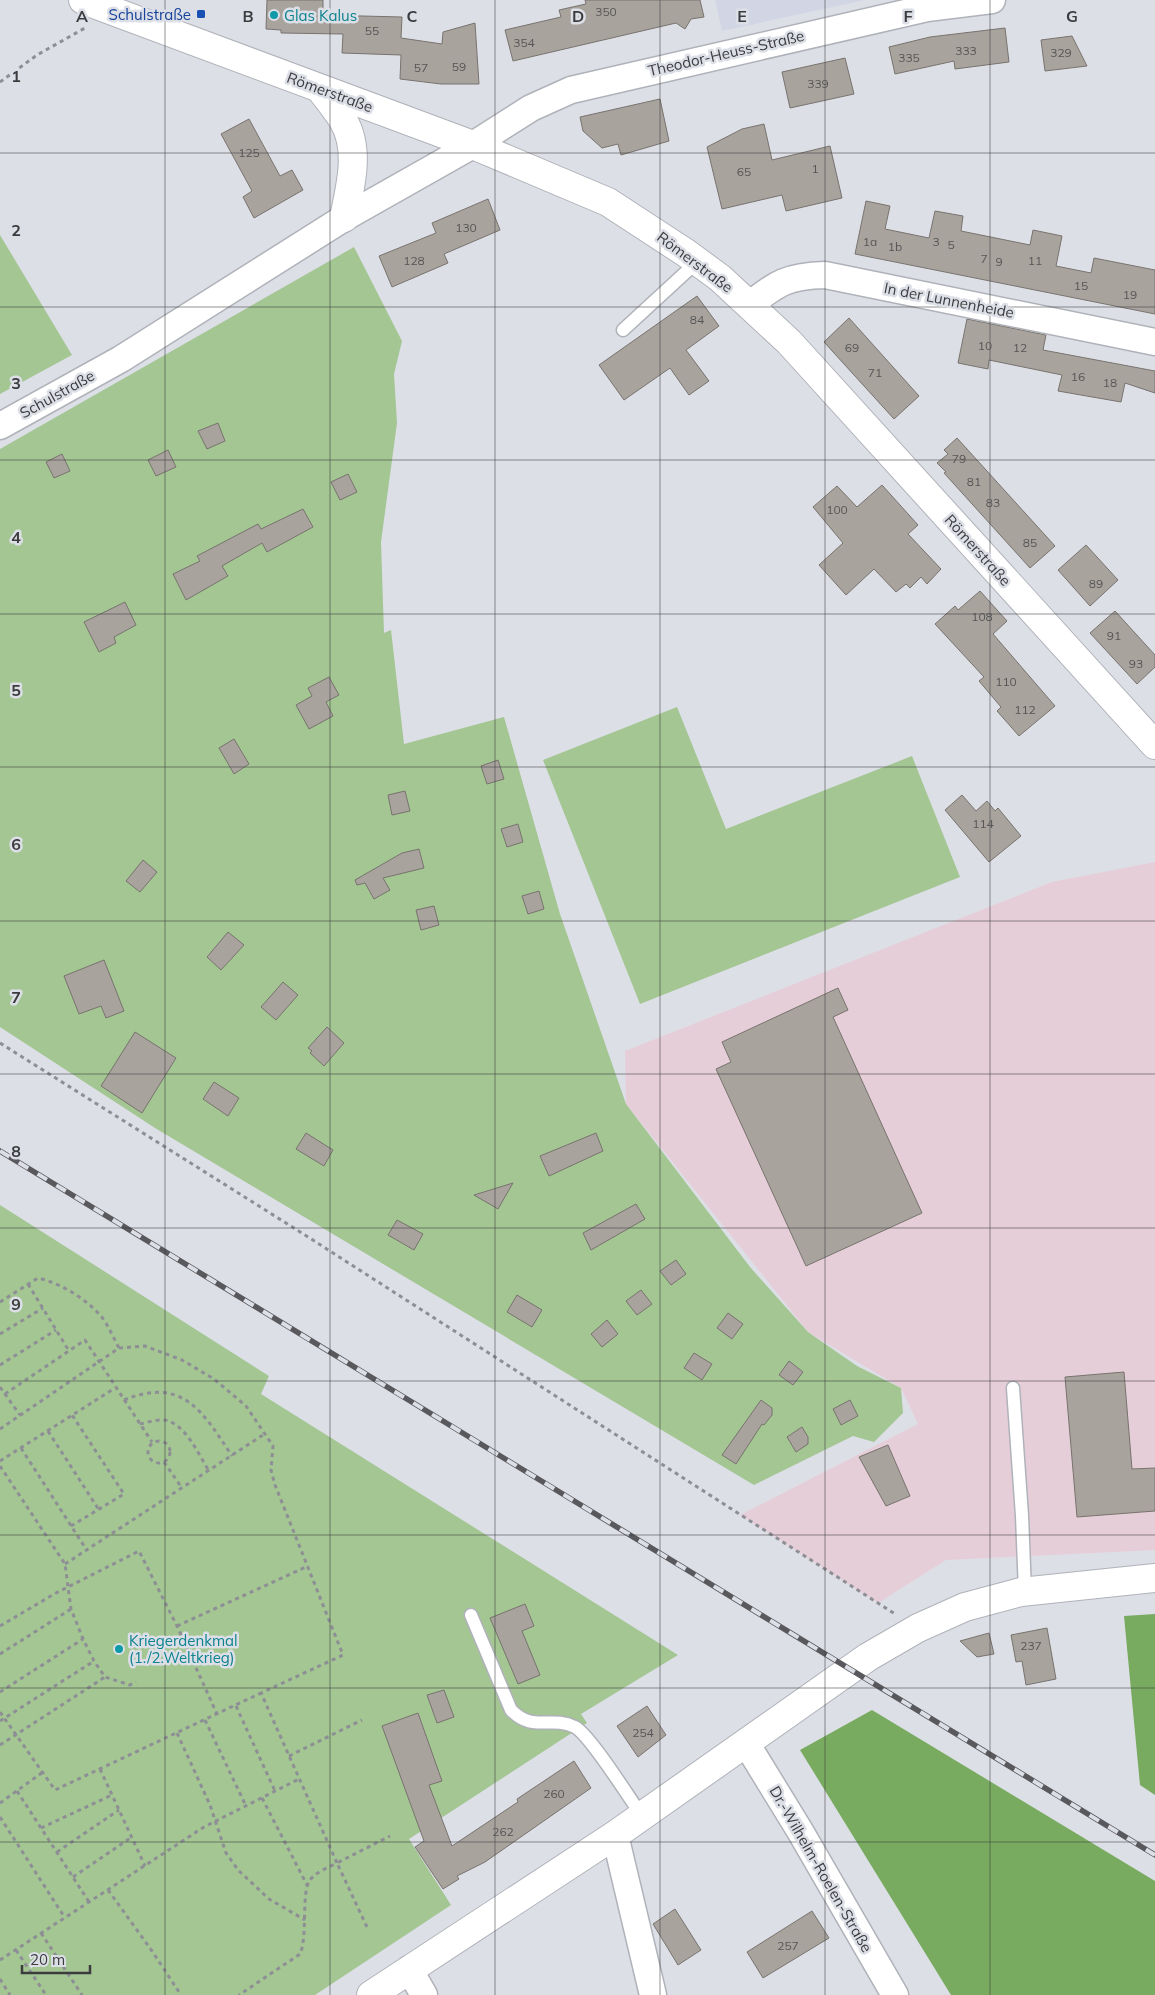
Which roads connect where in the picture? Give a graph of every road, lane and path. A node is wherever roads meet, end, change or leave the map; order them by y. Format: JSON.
{"nodes":[{"id":1,"x":83,"y":0,"type":"edge"},
{"id":2,"x":992,"y":0,"type":"edge"},
{"id":3,"x":114,"y":12,"type":"junction"},
{"id":4,"x":0,"y":82,"type":"edge"},
{"id":5,"x":320,"y":89,"type":"junction"},
{"id":6,"x":473,"y":145,"type":"junction"},
{"id":7,"x":344,"y":218,"type":"junction"},
{"id":8,"x":698,"y":261,"type":"junction"},
{"id":9,"x":749,"y":305,"type":"junction"},
{"id":10,"x":623,"y":330,"type":"dead end"},
{"id":11,"x":1155,"y":342,"type":"edge"},
{"id":12,"x":0,"y":426,"type":"edge"},
{"id":13,"x":1155,"y":745,"type":"edge"},
{"id":14,"x":0,"y":1043,"type":"edge"},
{"id":15,"x":28,"y":1284,"type":"junction"},
{"id":16,"x":0,"y":1302,"type":"edge"},
{"id":17,"x":43,"y":1308,"type":"junction"},
{"id":18,"x":56,"y":1330,"type":"junction"},
{"id":19,"x":0,"y":1334,"type":"edge"},
{"id":20,"x":120,"y":1348,"type":"junction"},
{"id":21,"x":69,"y":1351,"type":"junction"},
{"id":22,"x":99,"y":1361,"type":"junction"},
{"id":23,"x":0,"y":1365,"type":"edge"},
{"id":24,"x":0,"y":1387,"type":"edge"},
{"id":25,"x":116,"y":1388,"type":"junction"},
{"id":26,"x":1013,"y":1388,"type":"dead end"},
{"id":27,"x":5,"y":1394,"type":"junction"},
{"id":28,"x":124,"y":1400,"type":"junction"},
{"id":29,"x":20,"y":1415,"type":"junction"},
{"id":30,"x":72,"y":1416,"type":"junction"},
{"id":31,"x":140,"y":1424,"type":"junction"},
{"id":32,"x":0,"y":1429,"type":"edge"},
{"id":33,"x":48,"y":1431,"type":"junction"},
{"id":34,"x":266,"y":1433,"type":"junction"},
{"id":35,"x":152,"y":1442,"type":"junction"},
{"id":36,"x":21,"y":1448,"type":"junction"},
{"id":37,"x":232,"y":1456,"type":"junction"},
{"id":38,"x":0,"y":1461,"type":"edge"},
{"id":39,"x":164,"y":1462,"type":"junction"},
{"id":40,"x":0,"y":1466,"type":"edge"},
{"id":41,"x":209,"y":1471,"type":"junction"},
{"id":42,"x":182,"y":1488,"type":"junction"},
{"id":43,"x":98,"y":1510,"type":"junction"},
{"id":44,"x":71,"y":1526,"type":"junction"},
{"id":45,"x":86,"y":1550,"type":"junction"},
{"id":46,"x":65,"y":1564,"type":"junction"},
{"id":47,"x":308,"y":1566,"type":"junction"},
{"id":48,"x":1155,"y":1578,"type":"edge"},
{"id":49,"x":68,"y":1587,"type":"junction"},
{"id":50,"x":1025,"y":1592,"type":"junction"},
{"id":51,"x":71,"y":1609,"type":"junction"},
{"id":52,"x":471,"y":1615,"type":"dead end"},
{"id":53,"x":0,"y":1626,"type":"edge"},
{"id":54,"x":177,"y":1626,"type":"junction"},
{"id":55,"x":918,"y":1628,"type":"junction"},
{"id":56,"x":83,"y":1639,"type":"junction"},
{"id":57,"x":0,"y":1654,"type":"edge"},
{"id":58,"x":94,"y":1661,"type":"junction"},
{"id":59,"x":105,"y":1677,"type":"junction"},
{"id":60,"x":136,"y":1682,"type":"dead end"},
{"id":61,"x":0,"y":1692,"type":"edge"},
{"id":62,"x":261,"y":1694,"type":"junction"},
{"id":63,"x":236,"y":1706,"type":"junction"},
{"id":64,"x":0,"y":1712,"type":"edge"},
{"id":65,"x":217,"y":1714,"type":"junction"},
{"id":66,"x":5,"y":1718,"type":"junction"},
{"id":67,"x":205,"y":1720,"type":"junction"},
{"id":68,"x":362,"y":1720,"type":"dead end"},
{"id":69,"x":0,"y":1721,"type":"edge"},
{"id":70,"x":177,"y":1733,"type":"junction"},
{"id":71,"x":16,"y":1734,"type":"junction"},
{"id":72,"x":746,"y":1743,"type":"junction"},
{"id":73,"x":0,"y":1745,"type":"edge"},
{"id":74,"x":289,"y":1756,"type":"junction"},
{"id":75,"x":100,"y":1769,"type":"junction"},
{"id":76,"x":43,"y":1772,"type":"junction"},
{"id":77,"x":299,"y":1779,"type":"junction"},
{"id":78,"x":17,"y":1791,"type":"junction"},
{"id":79,"x":275,"y":1791,"type":"junction"},
{"id":80,"x":112,"y":1795,"type":"junction"},
{"id":81,"x":262,"y":1798,"type":"junction"},
{"id":82,"x":0,"y":1803,"type":"edge"},
{"id":83,"x":246,"y":1806,"type":"junction"},
{"id":84,"x":119,"y":1810,"type":"junction"},
{"id":85,"x":642,"y":1816,"type":"junction"},
{"id":86,"x":0,"y":1817,"type":"edge"},
{"id":87,"x":215,"y":1821,"type":"junction"},
{"id":88,"x":41,"y":1828,"type":"junction"},
{"id":89,"x":615,"y":1835,"type":"junction"},
{"id":90,"x":390,"y":1836,"type":"dead end"},
{"id":91,"x":132,"y":1837,"type":"junction"},
{"id":92,"x":57,"y":1852,"type":"junction"},
{"id":93,"x":337,"y":1863,"type":"junction"},
{"id":94,"x":145,"y":1866,"type":"junction"},
{"id":95,"x":73,"y":1877,"type":"junction"},
{"id":96,"x":307,"y":1885,"type":"junction"},
{"id":97,"x":108,"y":1890,"type":"junction"},
{"id":98,"x":89,"y":1902,"type":"junction"},
{"id":99,"x":65,"y":1918,"type":"junction"},
{"id":100,"x":306,"y":1920,"type":"junction"},
{"id":101,"x":367,"y":1927,"type":"dead end"},
{"id":102,"x":41,"y":1933,"type":"junction"},
{"id":103,"x":16,"y":1950,"type":"junction"},
{"id":104,"x":0,"y":1960,"type":"edge"},
{"id":105,"x":409,"y":1970,"type":"junction"},
{"id":106,"x":0,"y":1979,"type":"edge"},
{"id":107,"x":10,"y":1995,"type":"edge"},
{"id":108,"x":46,"y":1995,"type":"edge"},
{"id":109,"x":82,"y":1995,"type":"edge"},
{"id":110,"x":180,"y":1995,"type":"edge"},
{"id":111,"x":239,"y":1995,"type":"edge"},
{"id":112,"x":371,"y":1995,"type":"edge"},
{"id":113,"x":424,"y":1995,"type":"edge"},
{"id":114,"x":653,"y":1995,"type":"edge"},
{"id":115,"x":895,"y":1995,"type":"edge"}],
"edges":[{"from":1,"to":3,"type":"street","name":"Römerstraße"},
{"from":2,"to":6,"type":"street","name":"Theodor-Heuss-Straße"},
{"from":3,"to":4,"type":"path"},
{"from":3,"to":5,"type":"street","name":"Römerstraße"},
{"from":5,"to":6,"type":"street","name":"Römerstraße"},
{"from":5,"to":7,"type":"street"},
{"from":6,"to":7,"type":"street","name":"Schulstraße"},
{"from":6,"to":8,"type":"street","name":"Römerstraße"},
{"from":7,"to":12,"type":"street","name":"Schulstraße"},
{"from":8,"to":9,"type":"street","name":"Römerstraße"},
{"from":8,"to":10,"type":"lane"},
{"from":9,"to":11,"type":"street","name":"In der Lunnenheide"},
{"from":9,"to":13,"type":"street","name":"Römerstraße"},
{"from":14,"to":55,"type":"path"},
{"from":15,"to":16,"type":"path"},
{"from":15,"to":17,"type":"path"},
{"from":15,"to":20,"type":"path"},
{"from":17,"to":18,"type":"path"},
{"from":17,"to":19,"type":"path"},
{"from":18,"to":21,"type":"path"},
{"from":18,"to":23,"type":"path"},
{"from":20,"to":22,"type":"path"},
{"from":20,"to":34,"type":"path"},
{"from":21,"to":22,"type":"path"},
{"from":21,"to":27,"type":"path"},
{"from":22,"to":25,"type":"path"},
{"from":22,"to":29,"type":"path"},
{"from":24,"to":27,"type":"path"},
{"from":25,"to":28,"type":"path"},
{"from":25,"to":30,"type":"path"},
{"from":26,"to":50,"type":"lane"},
{"from":27,"to":29,"type":"path"},
{"from":28,"to":31,"type":"path"},
{"from":28,"to":37,"type":"path"},
{"from":29,"to":32,"type":"path"},
{"from":30,"to":33,"type":"path"},
{"from":30,"to":43,"type":"path"},
{"from":31,"to":35,"type":"path"},
{"from":31,"to":41,"type":"path"},
{"from":33,"to":36,"type":"path"},
{"from":33,"to":43,"type":"path"},
{"from":34,"to":37,"type":"path"},
{"from":34,"to":47,"type":"path"},
{"from":35,"to":39,"type":"path"},
{"from":35,"to":39,"type":"path"},
{"from":36,"to":38,"type":"path"},
{"from":36,"to":44,"type":"path"},
{"from":37,"to":41,"type":"path"},
{"from":39,"to":42,"type":"path"},
{"from":40,"to":46,"type":"path"},
{"from":41,"to":42,"type":"path"},
{"from":42,"to":45,"type":"path"},
{"from":43,"to":44,"type":"path"},
{"from":44,"to":45,"type":"path"},
{"from":45,"to":46,"type":"path"},
{"from":46,"to":49,"type":"path"},
{"from":47,"to":54,"type":"path"},
{"from":47,"to":62,"type":"path"},
{"from":48,"to":50,"type":"street"},
{"from":49,"to":51,"type":"path"},
{"from":49,"to":53,"type":"path"},
{"from":49,"to":54,"type":"path"},
{"from":50,"to":55,"type":"street"},
{"from":51,"to":56,"type":"path"},
{"from":51,"to":57,"type":"path"},
{"from":52,"to":85,"type":"lane"},
{"from":54,"to":65,"type":"path"},
{"from":55,"to":72,"type":"street"},
{"from":56,"to":58,"type":"path"},
{"from":56,"to":61,"type":"path"},
{"from":58,"to":59,"type":"path"},
{"from":58,"to":66,"type":"path"},
{"from":59,"to":60,"type":"path"},
{"from":59,"to":71,"type":"path"},
{"from":62,"to":63,"type":"path"},
{"from":62,"to":74,"type":"path"},
{"from":63,"to":65,"type":"path"},
{"from":63,"to":79,"type":"path"},
{"from":64,"to":66,"type":"path"},
{"from":65,"to":67,"type":"path"},
{"from":66,"to":69,"type":"path"},
{"from":66,"to":71,"type":"path"},
{"from":67,"to":70,"type":"path"},
{"from":67,"to":83,"type":"path"},
{"from":68,"to":74,"type":"path"},
{"from":70,"to":75,"type":"path"},
{"from":70,"to":87,"type":"path"},
{"from":71,"to":73,"type":"path"},
{"from":71,"to":76,"type":"path"},
{"from":72,"to":85,"type":"street"},
{"from":72,"to":115,"type":"street","name":"Dr.-Wilhelm-Roelen-Straße"},
{"from":74,"to":77,"type":"path"},
{"from":75,"to":76,"type":"path"},
{"from":75,"to":80,"type":"path"},
{"from":76,"to":78,"type":"path"},
{"from":77,"to":79,"type":"path"},
{"from":77,"to":93,"type":"path"},
{"from":78,"to":82,"type":"path"},
{"from":78,"to":88,"type":"path"},
{"from":79,"to":81,"type":"path"},
{"from":80,"to":84,"type":"path"},
{"from":80,"to":88,"type":"path"},
{"from":81,"to":83,"type":"path"},
{"from":81,"to":96,"type":"path"},
{"from":83,"to":87,"type":"path"},
{"from":84,"to":91,"type":"path"},
{"from":84,"to":92,"type":"path"},
{"from":85,"to":89,"type":"street"},
{"from":86,"to":99,"type":"path"},
{"from":87,"to":94,"type":"path"},
{"from":87,"to":100,"type":"path"},
{"from":88,"to":92,"type":"path"},
{"from":89,"to":105,"type":"street"},
{"from":89,"to":114,"type":"street"},
{"from":90,"to":93,"type":"path"},
{"from":91,"to":94,"type":"path"},
{"from":91,"to":95,"type":"path"},
{"from":92,"to":95,"type":"path"},
{"from":93,"to":96,"type":"path"},
{"from":93,"to":101,"type":"path"},
{"from":94,"to":97,"type":"path"},
{"from":95,"to":98,"type":"path"},
{"from":96,"to":100,"type":"path"},
{"from":97,"to":98,"type":"path"},
{"from":97,"to":110,"type":"path"},
{"from":98,"to":99,"type":"path"},
{"from":99,"to":102,"type":"path"},
{"from":100,"to":111,"type":"path"},
{"from":102,"to":103,"type":"path"},
{"from":102,"to":109,"type":"path"},
{"from":103,"to":104,"type":"path"},
{"from":103,"to":108,"type":"path"},
{"from":105,"to":112,"type":"street"},
{"from":105,"to":113,"type":"street"},
{"from":106,"to":107,"type":"path"}]}
